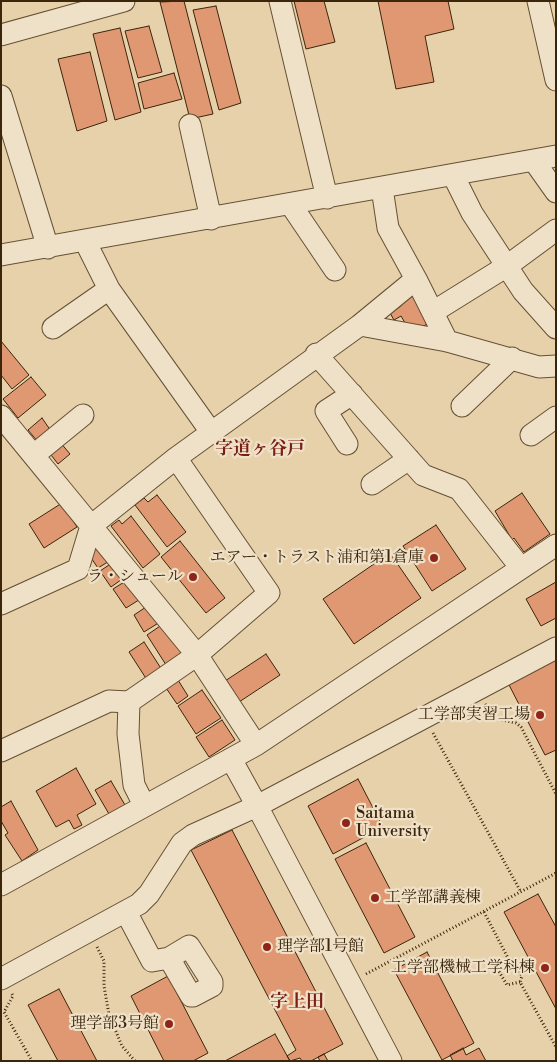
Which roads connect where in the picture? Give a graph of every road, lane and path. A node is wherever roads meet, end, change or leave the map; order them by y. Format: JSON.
{"nodes":[{"id":1,"x":124,"y":1,"type":"edge"},
{"id":2,"x":280,"y":1,"type":"edge"},
{"id":3,"x":538,"y":1,"type":"edge"},
{"id":4,"x":1,"y":35,"type":"edge"},
{"id":5,"x":556,"y":80,"type":"edge"},
{"id":6,"x":1,"y":96,"type":"edge"},
{"id":7,"x":190,"y":125,"type":"dead end"},
{"id":8,"x":556,"y":156,"type":"edge"},
{"id":9,"x":534,"y":161,"type":"junction"},
{"id":10,"x":453,"y":175,"type":"junction"},
{"id":11,"x":382,"y":188,"type":"junction"},
{"id":12,"x":556,"y":192,"type":"edge"},
{"id":13,"x":327,"y":198,"type":"junction"},
{"id":14,"x":290,"y":205,"type":"junction"},
{"id":15,"x":211,"y":219,"type":"junction"},
{"id":16,"x":556,"y":230,"type":"edge"},
{"id":17,"x":85,"y":241,"type":"junction"},
{"id":18,"x":48,"y":248,"type":"junction"},
{"id":19,"x":1,"y":256,"type":"edge"},
{"id":20,"x":507,"y":266,"type":"junction"},
{"id":21,"x":335,"y":270,"type":"dead end"},
{"id":22,"x":416,"y":279,"type":"junction"},
{"id":23,"x":109,"y":289,"type":"junction"},
{"id":24,"x":433,"y":312,"type":"junction"},
{"id":25,"x":360,"y":325,"type":"junction"},
{"id":26,"x":53,"y":328,"type":"dead end"},
{"id":27,"x":556,"y":328,"type":"edge"},
{"id":28,"x":447,"y":341,"type":"junction"},
{"id":29,"x":316,"y":354,"type":"junction"},
{"id":30,"x":512,"y":358,"type":"junction"},
{"id":31,"x":556,"y":366,"type":"edge"},
{"id":32,"x":352,"y":394,"type":"junction"},
{"id":33,"x":462,"y":406,"type":"dead end"},
{"id":34,"x":84,"y":415,"type":"dead end"},
{"id":35,"x":556,"y":417,"type":"edge"},
{"id":36,"x":3,"y":420,"type":"edge"},
{"id":37,"x":211,"y":432,"type":"junction"},
{"id":38,"x":531,"y":434,"type":"dead end"},
{"id":39,"x":347,"y":444,"type":"dead end"},
{"id":40,"x":34,"y":455,"type":"junction"},
{"id":41,"x":176,"y":458,"type":"junction"},
{"id":42,"x":410,"y":459,"type":"junction"},
{"id":43,"x":372,"y":484,"type":"dead end"},
{"id":44,"x":91,"y":526,"type":"junction"},
{"id":45,"x":556,"y":545,"type":"edge"},
{"id":46,"x":521,"y":568,"type":"junction"},
{"id":47,"x":1,"y":604,"type":"edge"},
{"id":48,"x":556,"y":648,"type":"edge"},
{"id":49,"x":197,"y":655,"type":"junction"},
{"id":50,"x":477,"y":690,"type":"junction"},
{"id":51,"x":129,"y":702,"type":"junction"},
{"id":52,"x":425,"y":717,"type":"junction"},
{"id":53,"x":256,"y":745,"type":"junction"},
{"id":54,"x":1,"y":751,"type":"edge"},
{"id":55,"x":231,"y":759,"type":"junction"},
{"id":56,"x":556,"y":794,"type":"edge"},
{"id":57,"x":144,"y":805,"type":"junction"},
{"id":58,"x":257,"y":806,"type":"junction"},
{"id":59,"x":556,"y":873,"type":"edge"},
{"id":60,"x":1,"y":885,"type":"edge"},
{"id":61,"x":521,"y":892,"type":"junction"},
{"id":62,"x":126,"y":912,"type":"junction"},
{"id":63,"x":484,"y":912,"type":"junction"},
{"id":64,"x":93,"y":943,"type":"dead end"},
{"id":65,"x":169,"y":958,"type":"dead end"},
{"id":66,"x":508,"y":958,"type":"junction"},
{"id":67,"x":520,"y":982,"type":"junction"},
{"id":68,"x":350,"y":983,"type":"junction"},
{"id":69,"x":5,"y":984,"type":"edge"},
{"id":70,"x":554,"y":1042,"type":"edge"},
{"id":71,"x":556,"y":1047,"type":"edge"},
{"id":72,"x":383,"y":1058,"type":"edge"},
{"id":73,"x":32,"y":1061,"type":"edge"},
{"id":74,"x":135,"y":1061,"type":"edge"}],
"edges":[{"from":1,"to":4,"type":"street"},
{"from":2,"to":13,"type":"street"},
{"from":3,"to":5,"type":"street"},
{"from":6,"to":18,"type":"street"},
{"from":7,"to":15,"type":"street"},
{"from":8,"to":9,"type":"street"},
{"from":9,"to":10,"type":"street"},
{"from":9,"to":12,"type":"street"},
{"from":10,"to":11,"type":"street"},
{"from":10,"to":20,"type":"street"},
{"from":11,"to":13,"type":"street"},
{"from":11,"to":22,"type":"street"},
{"from":13,"to":14,"type":"street"},
{"from":14,"to":15,"type":"street"},
{"from":14,"to":21,"type":"street"},
{"from":15,"to":17,"type":"street"},
{"from":16,"to":20,"type":"street"},
{"from":17,"to":18,"type":"street"},
{"from":17,"to":23,"type":"street"},
{"from":18,"to":19,"type":"street"},
{"from":20,"to":24,"type":"street"},
{"from":20,"to":27,"type":"street"},
{"from":22,"to":24,"type":"street"},
{"from":22,"to":25,"type":"street"},
{"from":23,"to":26,"type":"street"},
{"from":23,"to":37,"type":"street"},
{"from":24,"to":28,"type":"street"},
{"from":25,"to":28,"type":"street"},
{"from":25,"to":29,"type":"street"},
{"from":28,"to":30,"type":"street"},
{"from":29,"to":32,"type":"street"},
{"from":29,"to":37,"type":"street"},
{"from":30,"to":31,"type":"street"},
{"from":30,"to":33,"type":"street"},
{"from":32,"to":39,"type":"street"},
{"from":32,"to":42,"type":"street"},
{"from":34,"to":40,"type":"street"},
{"from":35,"to":38,"type":"street"},
{"from":36,"to":40,"type":"street"},
{"from":37,"to":41,"type":"street"},
{"from":40,"to":44,"type":"street"},
{"from":41,"to":44,"type":"street"},
{"from":41,"to":49,"type":"street"},
{"from":42,"to":43,"type":"street"},
{"from":42,"to":46,"type":"street"},
{"from":44,"to":47,"type":"street"},
{"from":44,"to":49,"type":"street"},
{"from":45,"to":46,"type":"street"},
{"from":46,"to":53,"type":"street"},
{"from":48,"to":50,"type":"street"},
{"from":49,"to":51,"type":"street"},
{"from":49,"to":53,"type":"street"},
{"from":50,"to":52,"type":"street"},
{"from":50,"to":56,"type":"path"},
{"from":51,"to":54,"type":"street"},
{"from":51,"to":57,"type":"street"},
{"from":52,"to":58,"type":"street"},
{"from":52,"to":61,"type":"path"},
{"from":53,"to":55,"type":"street"},
{"from":55,"to":57,"type":"street"},
{"from":55,"to":58,"type":"street"},
{"from":57,"to":60,"type":"street"},
{"from":58,"to":62,"type":"street"},
{"from":58,"to":68,"type":"street"},
{"from":59,"to":61,"type":"path"},
{"from":61,"to":63,"type":"path"},
{"from":62,"to":65,"type":"street"},
{"from":62,"to":69,"type":"street"},
{"from":63,"to":66,"type":"path"},
{"from":63,"to":68,"type":"path"},
{"from":64,"to":74,"type":"path"},
{"from":66,"to":67,"type":"path"},
{"from":66,"to":67,"type":"path"},
{"from":67,"to":70,"type":"path"},
{"from":68,"to":72,"type":"street"},
{"from":69,"to":73,"type":"path"},
{"from":70,"to":71,"type":"path"}]}
